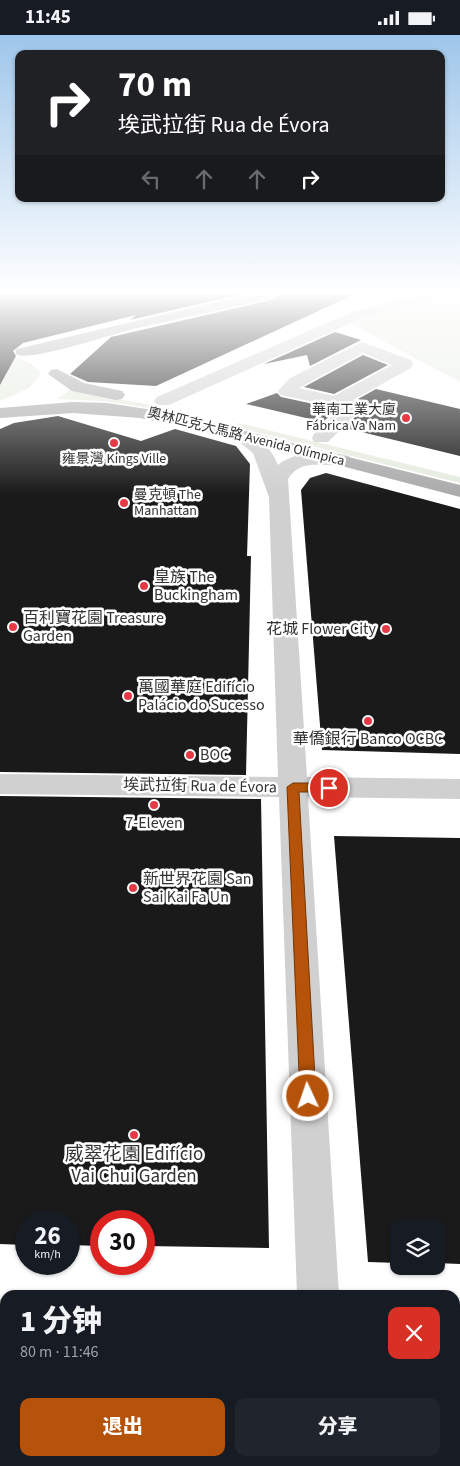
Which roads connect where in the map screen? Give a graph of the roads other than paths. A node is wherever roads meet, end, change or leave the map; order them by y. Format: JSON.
{"nodes":[{"id":1,"x":53,"y":361,"type":"edge"},
{"id":2,"x":253,"y":361,"type":"edge"},
{"id":3,"x":262,"y":361,"type":"edge"},
{"id":4,"x":335,"y":361,"type":"edge"},
{"id":5,"x":400,"y":361,"type":"edge"},
{"id":6,"x":62,"y":368,"type":"junction"},
{"id":7,"x":306,"y":376,"type":"junction"},
{"id":8,"x":163,"y":401,"type":"junction"},
{"id":9,"x":337,"y":402,"type":"junction"},
{"id":10,"x":0,"y":412,"type":"edge"},
{"id":11,"x":238,"y":434,"type":"junction"},
{"id":12,"x":321,"y":438,"type":"junction"},
{"id":13,"x":342,"y":461,"type":"junction"},
{"id":14,"x":460,"y":473,"type":"edge"},
{"id":15,"x":460,"y":491,"type":"edge"},
{"id":16,"x":279,"y":498,"type":"junction"},
{"id":17,"x":0,"y":784,"type":"edge"},
{"id":18,"x":293,"y":787,"type":"junction"},
{"id":19,"x":460,"y":789,"type":"edge"},
{"id":20,"x":318,"y":1290,"type":"edge"}],
"edges":[{"from":1,"to":6,"type":"main road","name":"奧林匹克大馬路 Avenida Olímpica"},
{"from":2,"to":8,"type":"street"},
{"from":3,"to":7,"type":"street"},
{"from":4,"to":7,"type":"street"},
{"from":5,"to":9,"type":"street"},
{"from":6,"to":8,"type":"main road","name":"奧林匹克大馬路 Avenida Olímpica"},
{"from":6,"to":10,"type":"main road"},
{"from":7,"to":9,"type":"street"},
{"from":8,"to":12,"type":"main road","name":"奧林匹克大馬路 Avenida Olímpica"},
{"from":9,"to":12,"type":"street"},
{"from":10,"to":11,"type":"main road","name":"奧林匹克大馬路 Avenida Olímpica"},
{"from":11,"to":13,"type":"main road","name":"奧林匹克大馬路 Avenida Olímpica"},
{"from":11,"to":16,"type":"street"},
{"from":12,"to":14,"type":"main road","name":"奧林匹克大馬路 Avenida Olímpica"},
{"from":13,"to":15,"type":"main road","name":"奧林匹克大馬路 Avenida Olímpica"},
{"from":13,"to":16,"type":"street"},
{"from":16,"to":18,"type":"street"},
{"from":17,"to":18,"type":"street","name":"埃武拉街 Rua de Évora"},
{"from":18,"to":19,"type":"street","name":"埃武拉街 Rua de Évora"},
{"from":18,"to":20,"type":"street"}]}
